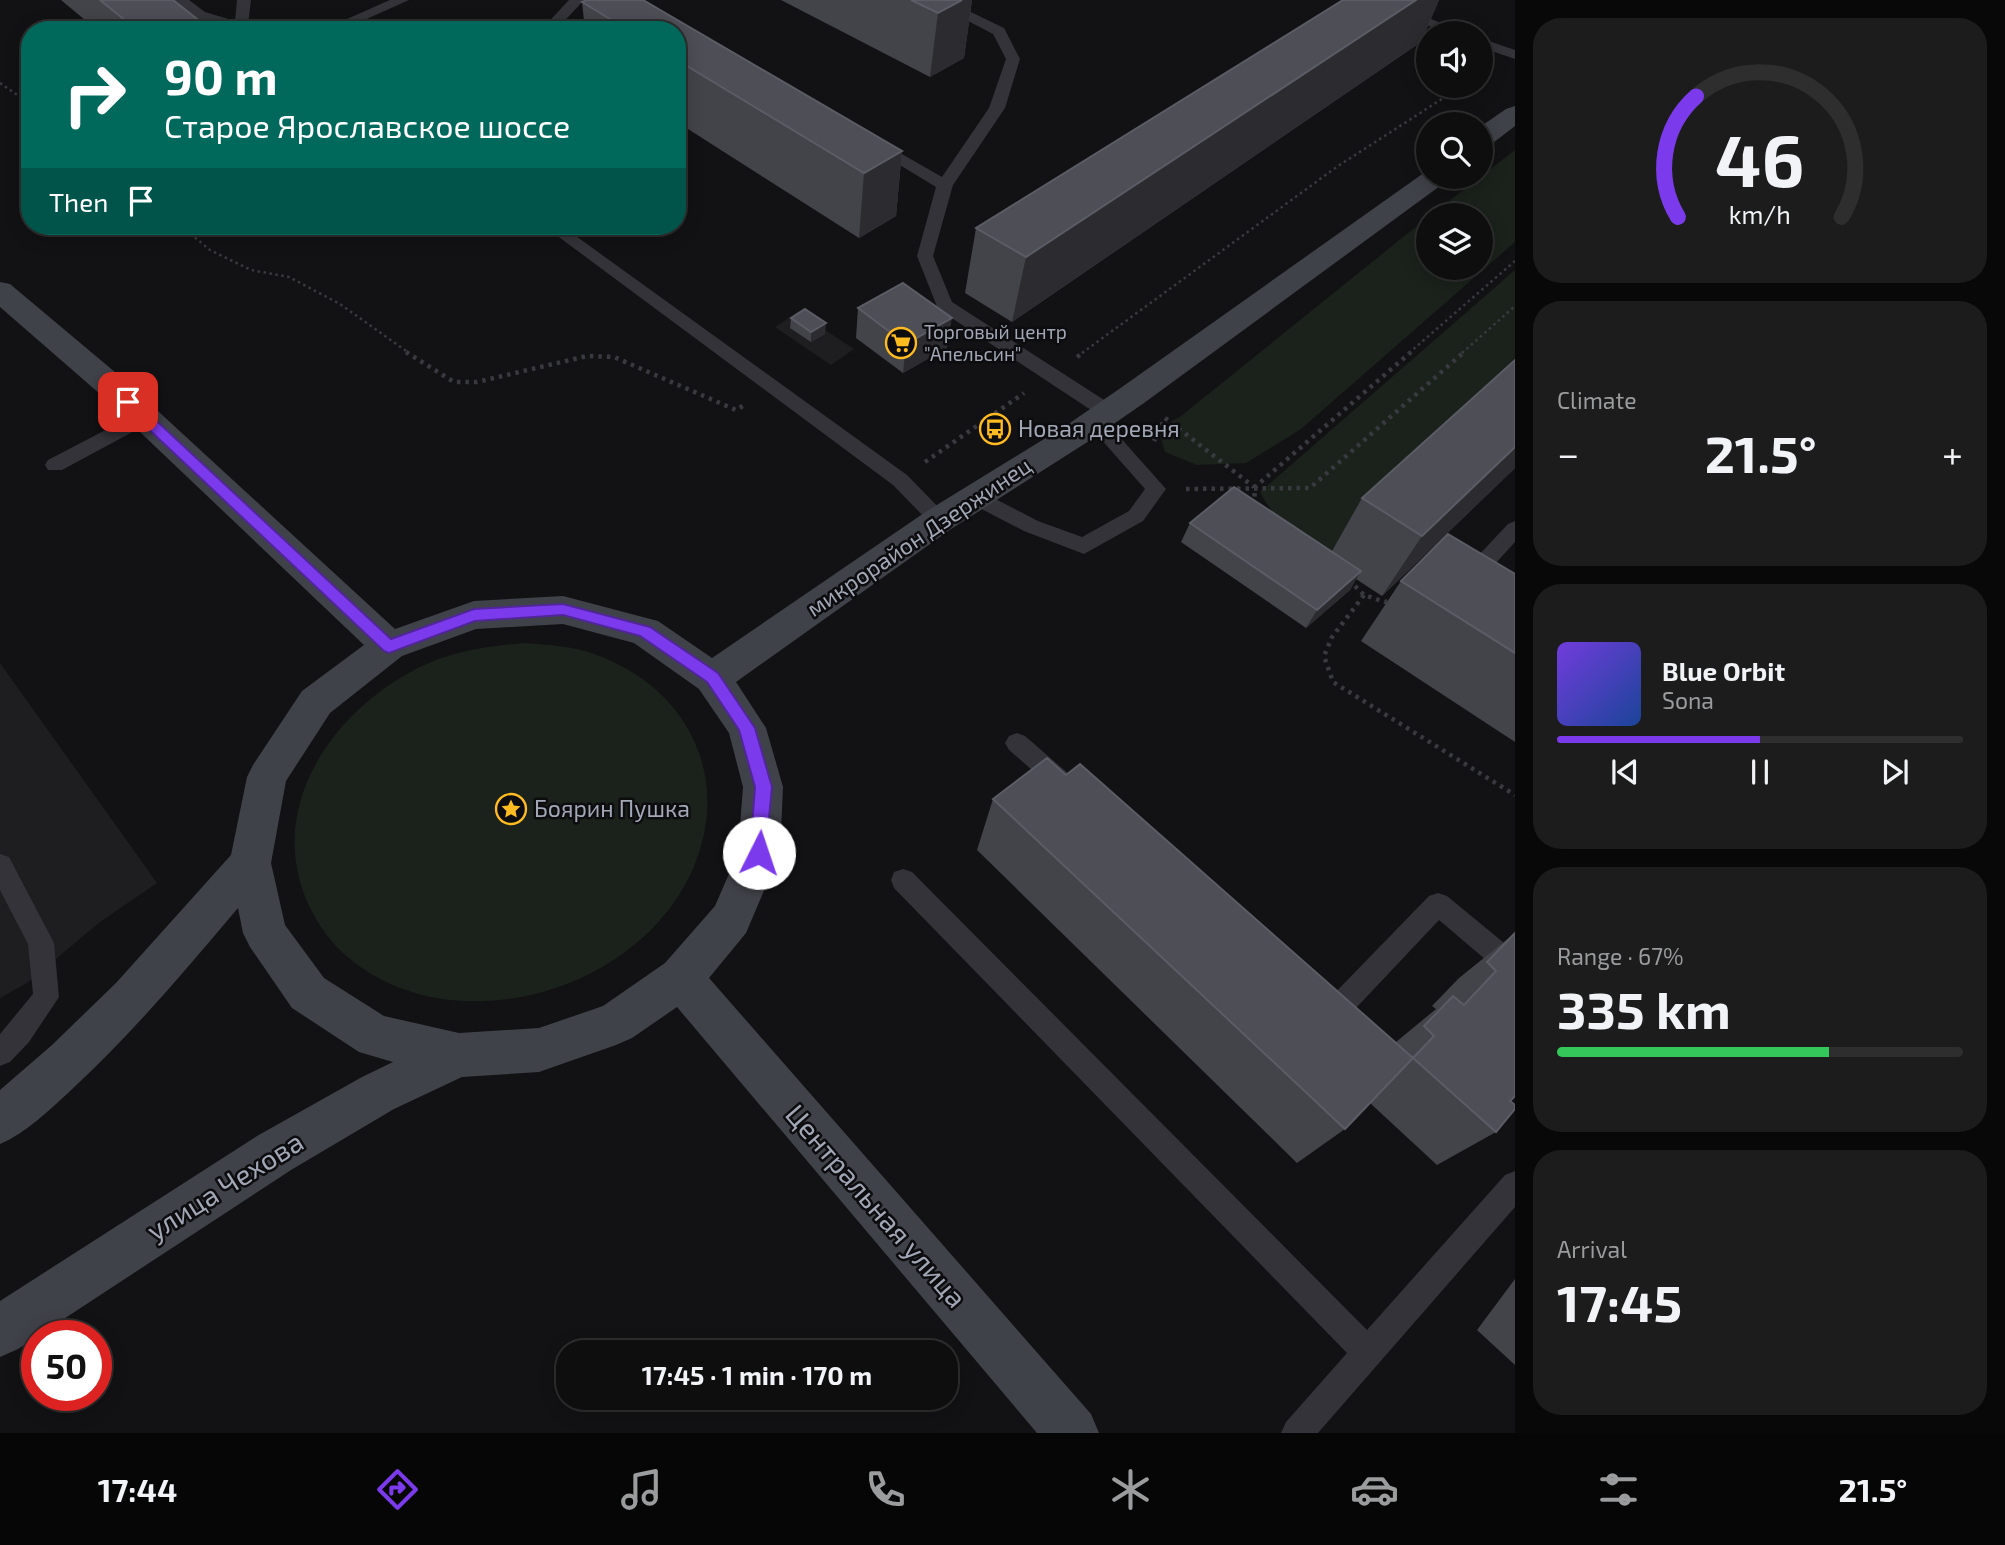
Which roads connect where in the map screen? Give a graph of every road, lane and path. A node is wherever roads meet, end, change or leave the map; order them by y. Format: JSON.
{"nodes":[{"id":1,"x":180,"y":0,"type":"edge"},
{"id":2,"x":244,"y":0,"type":"edge"},
{"id":3,"x":402,"y":0,"type":"edge"},
{"id":4,"x":577,"y":0,"type":"edge"},
{"id":5,"x":1373,"y":0,"type":"edge"},
{"id":6,"x":948,"y":2,"type":"edge"},
{"id":7,"x":221,"y":21,"type":"edge"},
{"id":8,"x":245,"y":21,"type":"edge"},
{"id":9,"x":351,"y":21,"type":"edge"},
{"id":10,"x":557,"y":21,"type":"edge"},
{"id":11,"x":1427,"y":21,"type":"edge"},
{"id":12,"x":1493,"y":47,"type":"edge"},
{"id":13,"x":1515,"y":55,"type":"edge"},
{"id":14,"x":0,"y":83,"type":"edge"},
{"id":15,"x":21,"y":98,"type":"edge"},
{"id":16,"x":1443,"y":98,"type":"edge"},
{"id":17,"x":1515,"y":114,"type":"edge"},
{"id":18,"x":1493,"y":131,"type":"edge"},
{"id":19,"x":860,"y":137,"type":"edge"},
{"id":20,"x":945,"y":185,"type":"junction"},
{"id":21,"x":1417,"y":189,"type":"edge"},
{"id":22,"x":192,"y":235,"type":"edge"},
{"id":23,"x":564,"y":235,"type":"edge"},
{"id":24,"x":1515,"y":261,"type":"edge"},
{"id":25,"x":0,"y":290,"type":"edge"},
{"id":26,"x":1515,"y":306,"type":"edge"},
{"id":27,"x":1077,"y":356,"type":"junction"},
{"id":28,"x":1086,"y":362,"type":"dead end"},
{"id":29,"x":1051,"y":375,"type":"junction"},
{"id":30,"x":775,"y":389,"type":"junction"},
{"id":31,"x":144,"y":417,"type":"junction"},
{"id":32,"x":1101,"y":417,"type":"junction"},
{"id":33,"x":1165,"y":418,"type":"dead end"},
{"id":34,"x":55,"y":465,"type":"dead end"},
{"id":35,"x":900,"y":480,"type":"junction"},
{"id":36,"x":1255,"y":487,"type":"junction"},
{"id":37,"x":1156,"y":489,"type":"junction"},
{"id":38,"x":975,"y":497,"type":"junction"},
{"id":39,"x":1262,"y":514,"type":"edge"},
{"id":40,"x":939,"y":520,"type":"junction"},
{"id":41,"x":1515,"y":529,"type":"edge"},
{"id":42,"x":1344,"y":575,"type":"edge"},
{"id":43,"x":1364,"y":595,"type":"junction"},
{"id":44,"x":1450,"y":600,"type":"joint"},
{"id":45,"x":389,"y":646,"type":"junction"},
{"id":46,"x":712,"y":677,"type":"junction"},
{"id":47,"x":1017,"y":743,"type":"dead end"},
{"id":48,"x":1515,"y":795,"type":"edge"},
{"id":49,"x":1080,"y":797,"type":"edge"},
{"id":50,"x":250,"y":863,"type":"junction"},
{"id":51,"x":0,"y":865,"type":"edge"},
{"id":52,"x":903,"y":880,"type":"dead end"},
{"id":53,"x":1515,"y":968,"type":"edge"},
{"id":54,"x":681,"y":978,"type":"junction"},
{"id":55,"x":1310,"y":998,"type":"edge"},
{"id":56,"x":0,"y":1053,"type":"edge"},
{"id":57,"x":459,"y":1055,"type":"junction"},
{"id":58,"x":0,"y":1120,"type":"edge"},
{"id":59,"x":1515,"y":1185,"type":"edge"},
{"id":60,"x":0,"y":1331,"type":"edge"},
{"id":61,"x":1368,"y":1353,"type":"junction"},
{"id":62,"x":1072,"y":1433,"type":"edge"},
{"id":63,"x":1297,"y":1433,"type":"edge"}],
"edges":[{"from":1,"to":7,"type":"lane"},
{"from":2,"to":8,"type":"lane"},
{"from":3,"to":9,"type":"lane"},
{"from":4,"to":10,"type":"lane"},
{"from":5,"to":11,"type":"lane"},
{"from":6,"to":20,"type":"lane"},
{"from":12,"to":13,"type":"lane"},
{"from":14,"to":15,"type":"path"},
{"from":16,"to":27,"type":"path"},
{"from":17,"to":18,"type":"main road"},
{"from":19,"to":20,"type":"lane"},
{"from":20,"to":29,"type":"lane"},
{"from":21,"to":32,"type":"main road","name":"микрорайон Дзержинец"},
{"from":22,"to":30,"type":"path"},
{"from":23,"to":30,"type":"lane"},
{"from":24,"to":36,"type":"path"},
{"from":25,"to":31,"type":"main road"},
{"from":26,"to":36,"type":"path"},
{"from":27,"to":28,"type":"path"},
{"from":27,"to":29,"type":"path"},
{"from":29,"to":32,"type":"lane"},
{"from":29,"to":35,"type":"path"},
{"from":30,"to":35,"type":"lane"},
{"from":31,"to":34,"type":"lane"},
{"from":31,"to":45,"type":"main road"},
{"from":32,"to":37,"type":"lane"},
{"from":32,"to":38,"type":"main road","name":"микрорайон Дзержинец"},
{"from":33,"to":36,"type":"path"},
{"from":35,"to":40,"type":"lane"},
{"from":36,"to":37,"type":"path"},
{"from":36,"to":39,"type":"path"},
{"from":37,"to":38,"type":"lane"},
{"from":38,"to":40,"type":"main road","name":"микрорайон Дзержинец"},
{"from":40,"to":46,"type":"main road","name":"микрорайон Дзержинец"},
{"from":41,"to":44,"type":"lane"},
{"from":42,"to":43,"type":"path"},
{"from":43,"to":44,"type":"path"},
{"from":43,"to":48,"type":"path"},
{"from":45,"to":46,"type":"main road"},
{"from":45,"to":50,"type":"main road"},
{"from":46,"to":54,"type":"main road"},
{"from":47,"to":49,"type":"lane"},
{"from":50,"to":57,"type":"main road"},
{"from":50,"to":58,"type":"main road"},
{"from":51,"to":56,"type":"lane"},
{"from":52,"to":61,"type":"lane"},
{"from":53,"to":55,"type":"lane"},
{"from":54,"to":57,"type":"main road"},
{"from":54,"to":62,"type":"main road","name":"Центральная улица"},
{"from":57,"to":60,"type":"main road","name":"улица Чехова"},
{"from":59,"to":61,"type":"lane"},
{"from":61,"to":63,"type":"lane"}]}
